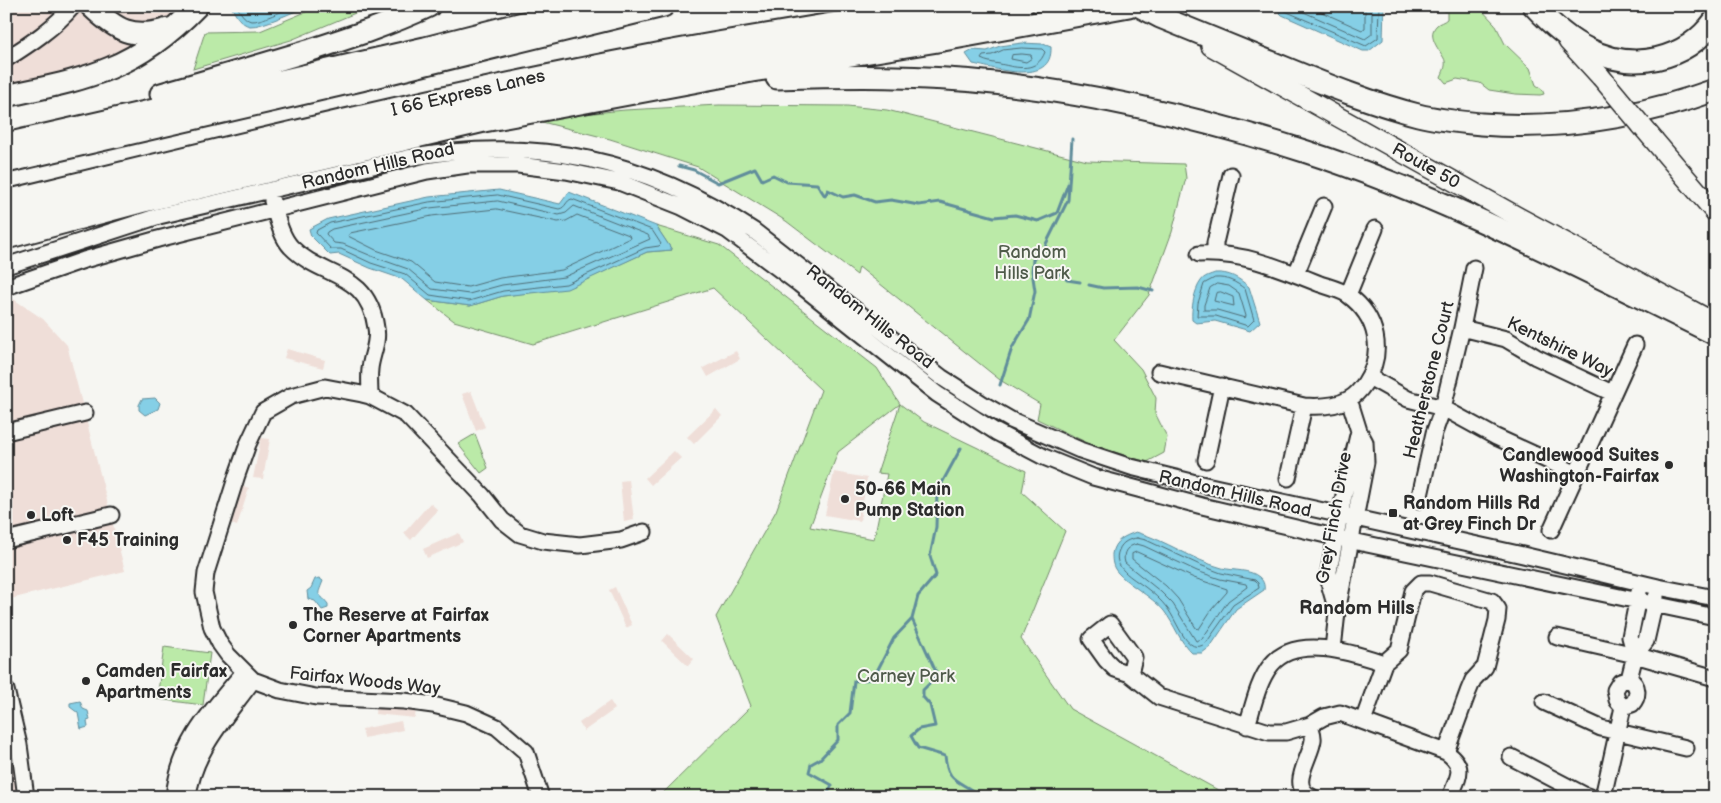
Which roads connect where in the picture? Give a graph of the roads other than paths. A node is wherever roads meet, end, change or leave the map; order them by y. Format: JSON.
{"nodes":[{"id":1,"x":73,"y":6,"type":"edge"},
{"id":2,"x":90,"y":6,"type":"edge"},
{"id":3,"x":198,"y":6,"type":"edge"},
{"id":4,"x":429,"y":6,"type":"edge"},
{"id":5,"x":534,"y":6,"type":"edge"},
{"id":6,"x":588,"y":6,"type":"edge"},
{"id":7,"x":663,"y":6,"type":"edge"},
{"id":8,"x":933,"y":6,"type":"edge"},
{"id":9,"x":1022,"y":6,"type":"edge"},
{"id":10,"x":1130,"y":6,"type":"edge"},
{"id":11,"x":1139,"y":6,"type":"edge"},
{"id":12,"x":1534,"y":6,"type":"edge"},
{"id":13,"x":1160,"y":17,"type":"junction"},
{"id":14,"x":1715,"y":20,"type":"edge"},
{"id":15,"x":1553,"y":25,"type":"junction"},
{"id":16,"x":175,"y":27,"type":"junction"},
{"id":17,"x":6,"y":59,"type":"edge"},
{"id":18,"x":674,"y":86,"type":"junction"},
{"id":19,"x":1715,"y":90,"type":"edge"},
{"id":20,"x":6,"y":96,"type":"edge"},
{"id":21,"x":188,"y":102,"type":"junction"},
{"id":22,"x":6,"y":136,"type":"edge"},
{"id":23,"x":6,"y":144,"type":"edge"},
{"id":24,"x":6,"y":162,"type":"edge"},
{"id":25,"x":1231,"y":175,"type":"dead end"},
{"id":26,"x":269,"y":190,"type":"junction"},
{"id":27,"x":6,"y":201,"type":"edge"},
{"id":28,"x":1324,"y":206,"type":"dead end"},
{"id":29,"x":275,"y":210,"type":"junction"},
{"id":30,"x":1715,"y":212,"type":"edge"},
{"id":31,"x":6,"y":218,"type":"edge"},
{"id":32,"x":1375,"y":229,"type":"dead end"},
{"id":33,"x":6,"y":238,"type":"edge"},
{"id":34,"x":1215,"y":253,"type":"junction"},
{"id":35,"x":1199,"y":254,"type":"dead end"},
{"id":36,"x":6,"y":266,"type":"edge"},
{"id":37,"x":1474,"y":268,"type":"dead end"},
{"id":38,"x":1296,"y":274,"type":"junction"},
{"id":39,"x":6,"y":287,"type":"edge"},
{"id":40,"x":1348,"y":295,"type":"junction"},
{"id":41,"x":1715,"y":324,"type":"edge"},
{"id":42,"x":1462,"y":328,"type":"junction"},
{"id":43,"x":1715,"y":334,"type":"edge"},
{"id":44,"x":1635,"y":345,"type":"dead end"},
{"id":45,"x":1159,"y":372,"type":"dead end"},
{"id":46,"x":1369,"y":376,"type":"junction"},
{"id":47,"x":1222,"y":386,"type":"junction"},
{"id":48,"x":1612,"y":393,"type":"junction"},
{"id":49,"x":370,"y":396,"type":"junction"},
{"id":50,"x":1349,"y":399,"type":"junction"},
{"id":51,"x":1304,"y":406,"type":"junction"},
{"id":52,"x":1444,"y":408,"type":"junction"},
{"id":53,"x":85,"y":413,"type":"dead end"},
{"id":54,"x":6,"y":432,"type":"edge"},
{"id":55,"x":1206,"y":460,"type":"dead end"},
{"id":56,"x":1575,"y":473,"type":"junction"},
{"id":57,"x":1288,"y":478,"type":"dead end"},
{"id":58,"x":1419,"y":500,"type":"dead end"},
{"id":59,"x":111,"y":515,"type":"dead end"},
{"id":60,"x":1347,"y":517,"type":"junction"},
{"id":61,"x":1551,"y":530,"type":"dead end"},
{"id":62,"x":644,"y":532,"type":"dead end"},
{"id":63,"x":1343,"y":538,"type":"junction"},
{"id":64,"x":6,"y":540,"type":"edge"},
{"id":65,"x":1641,"y":583,"type":"junction"},
{"id":66,"x":1658,"y":587,"type":"junction"},
{"id":67,"x":1715,"y":598,"type":"edge"},
{"id":68,"x":1638,"y":602,"type":"junction"},
{"id":69,"x":1655,"y":606,"type":"junction"},
{"id":70,"x":1715,"y":617,"type":"edge"},
{"id":71,"x":1557,"y":637,"type":"dead end"},
{"id":72,"x":1333,"y":649,"type":"junction"},
{"id":73,"x":1635,"y":655,"type":"junction"},
{"id":74,"x":1384,"y":663,"type":"junction"},
{"id":75,"x":1130,"y":674,"type":"dead end"},
{"id":76,"x":249,"y":676,"type":"junction"},
{"id":77,"x":1715,"y":678,"type":"edge"},
{"id":78,"x":6,"y":690,"type":"edge"},
{"id":79,"x":1544,"y":702,"type":"dead end"},
{"id":80,"x":1363,"y":720,"type":"junction"},
{"id":81,"x":1310,"y":724,"type":"junction"},
{"id":82,"x":1247,"y":726,"type":"junction"},
{"id":83,"x":1618,"y":733,"type":"junction"},
{"id":84,"x":1686,"y":748,"type":"dead end"},
{"id":85,"x":1446,"y":752,"type":"junction"},
{"id":86,"x":1511,"y":757,"type":"dead end"},
{"id":87,"x":26,"y":797,"type":"edge"},
{"id":88,"x":174,"y":797,"type":"edge"},
{"id":89,"x":188,"y":797,"type":"edge"},
{"id":90,"x":541,"y":797,"type":"edge"},
{"id":91,"x":1312,"y":797,"type":"edge"},
{"id":92,"x":1450,"y":797,"type":"edge"},
{"id":93,"x":1590,"y":797,"type":"edge"},
{"id":94,"x":1603,"y":797,"type":"edge"}],
"edges":[{"from":1,"to":17,"type":"street"},
{"from":2,"to":16,"type":"highway"},
{"from":3,"to":16,"type":"highway"},
{"from":4,"to":22,"type":"highway"},
{"from":5,"to":21,"type":"highway"},
{"from":6,"to":21,"type":"highway"},
{"from":7,"to":24,"type":"highway","name":"I 66 Express Lanes"},
{"from":8,"to":27,"type":"highway","name":"I 66 Express Lanes"},
{"from":9,"to":31,"type":"highway"},
{"from":10,"to":18,"type":"highway"},
{"from":11,"to":13,"type":"highway","name":"Route 50"},
{"from":12,"to":15,"type":"highway"},
{"from":13,"to":19,"type":"highway"},
{"from":13,"to":41,"type":"main road","name":"Route 50"},
{"from":14,"to":15,"type":"highway"},
{"from":15,"to":30,"type":"main road","bridge":true},
{"from":16,"to":20,"type":"highway"},
{"from":18,"to":33,"type":"highway"},
{"from":18,"to":43,"type":"highway"},
{"from":21,"to":23,"type":"highway"},
{"from":25,"to":34,"type":"street"},
{"from":26,"to":29,"type":"street"},
{"from":26,"to":36,"type":"street","name":"Random Hills Road"},
{"from":26,"to":60,"type":"street","name":"Random Hills Road"},
{"from":28,"to":38,"type":"street"},
{"from":29,"to":39,"type":"street","name":"Random Hills Road"},
{"from":29,"to":49,"type":"street"},
{"from":29,"to":63,"type":"street","name":"Random Hills Road"},
{"from":32,"to":40,"type":"street"},
{"from":34,"to":35,"type":"street"},
{"from":34,"to":38,"type":"street"},
{"from":37,"to":42,"type":"street","name":"Heatherstone Court"},
{"from":38,"to":40,"type":"street"},
{"from":40,"to":46,"type":"street"},
{"from":42,"to":48,"type":"street","name":"Kentshire Way"},
{"from":42,"to":52,"type":"street","name":"Heatherstone Court"},
{"from":44,"to":48,"type":"street"},
{"from":45,"to":47,"type":"street"},
{"from":46,"to":50,"type":"street"},
{"from":46,"to":52,"type":"street"},
{"from":47,"to":51,"type":"street"},
{"from":47,"to":55,"type":"street"},
{"from":48,"to":56,"type":"street"},
{"from":49,"to":62,"type":"street","name":"Fairfax Woods Way"},
{"from":49,"to":76,"type":"street","name":"Fairfax Woods Way"},
{"from":50,"to":51,"type":"street"},
{"from":50,"to":60,"type":"street","name":"Grey Finch Drive"},
{"from":51,"to":57,"type":"street"},
{"from":52,"to":56,"type":"street"},
{"from":52,"to":58,"type":"street","name":"Heatherstone Court"},
{"from":53,"to":54,"type":"street"},
{"from":56,"to":61,"type":"street"},
{"from":59,"to":64,"type":"street"},
{"from":60,"to":63,"type":"street","name":"Grey Finch Drive"},
{"from":60,"to":65,"type":"street","name":"Random Hills Road"},
{"from":63,"to":68,"type":"street","name":"Random Hills Road"},
{"from":63,"to":72,"type":"street","name":"Grey Finch Drive"},
{"from":65,"to":66,"type":"street","name":"Random Hills Road"},
{"from":65,"to":68,"type":"street"},
{"from":66,"to":67,"type":"street","name":"Random Hills Road"},
{"from":66,"to":69,"type":"street"},
{"from":68,"to":69,"type":"street","name":"Random Hills Road"},
{"from":68,"to":73,"type":"street"},
{"from":69,"to":70,"type":"street","name":"Random Hills Road"},
{"from":69,"to":73,"type":"street"},
{"from":71,"to":73,"type":"street"},
{"from":72,"to":74,"type":"street"},
{"from":72,"to":82,"type":"street"},
{"from":73,"to":77,"type":"street"},
{"from":73,"to":83,"type":"street"},
{"from":74,"to":80,"type":"street"},
{"from":74,"to":85,"type":"street"},
{"from":75,"to":82,"type":"street"},
{"from":76,"to":88,"type":"street"},
{"from":76,"to":89,"type":"street"},
{"from":76,"to":90,"type":"street","name":"Fairfax Woods Way"},
{"from":78,"to":87,"type":"street"},
{"from":79,"to":83,"type":"street"},
{"from":80,"to":81,"type":"street"},
{"from":80,"to":85,"type":"street"},
{"from":81,"to":82,"type":"street"},
{"from":81,"to":91,"type":"street"},
{"from":83,"to":84,"type":"street"},
{"from":83,"to":94,"type":"street"},
{"from":85,"to":92,"type":"street"},
{"from":86,"to":93,"type":"street"}]}
